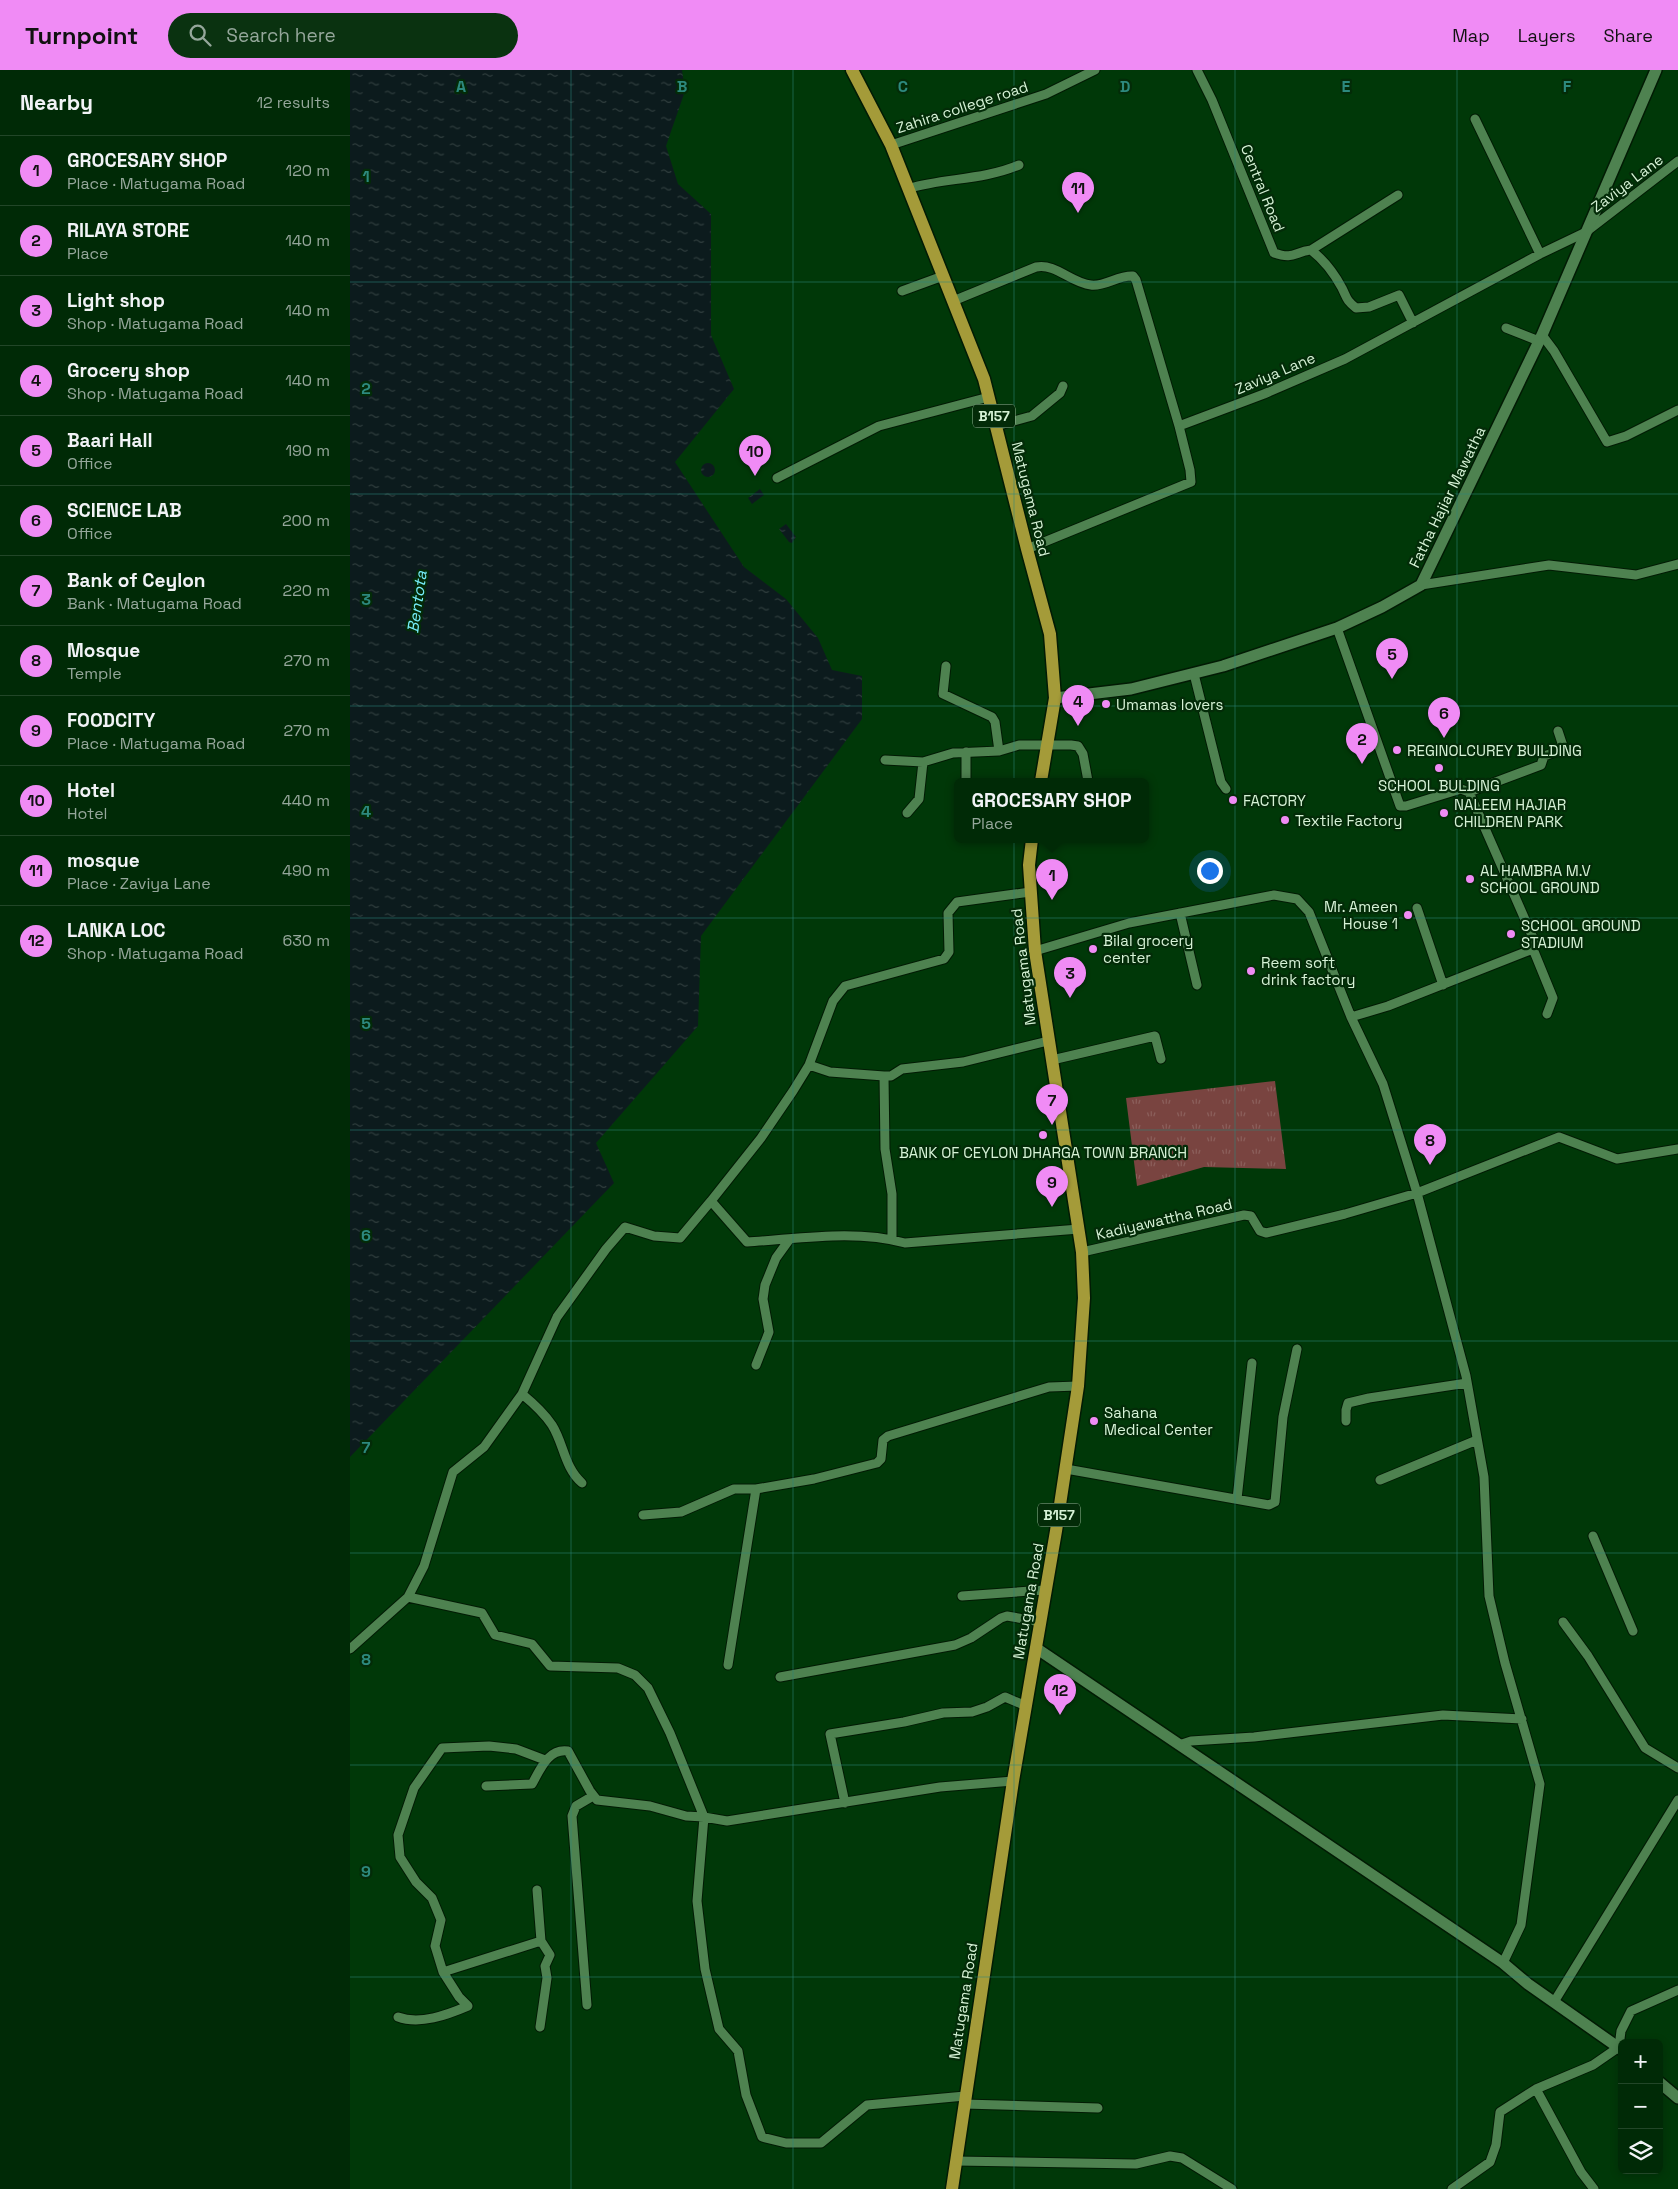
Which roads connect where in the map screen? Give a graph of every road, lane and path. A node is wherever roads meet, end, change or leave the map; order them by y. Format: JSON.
{"nodes":[{"id":1,"x":852,"y":70,"type":"edge"},
{"id":2,"x":1095,"y":70,"type":"edge"},
{"id":3,"x":1197,"y":70,"type":"edge"},
{"id":4,"x":1656,"y":70,"type":"edge"},
{"id":5,"x":1475,"y":119,"type":"dead end"},
{"id":6,"x":891,"y":145,"type":"junction"},
{"id":7,"x":1678,"y":161,"type":"edge"},
{"id":8,"x":1019,"y":166,"type":"dead end"},
{"id":9,"x":910,"y":188,"type":"junction"},
{"id":10,"x":1398,"y":195,"type":"dead end"},
{"id":11,"x":1586,"y":232,"type":"junction"},
{"id":12,"x":1311,"y":250,"type":"junction"},
{"id":13,"x":1540,"y":254,"type":"junction"},
{"id":14,"x":943,"y":276,"type":"junction"},
{"id":15,"x":902,"y":292,"type":"dead end"},
{"id":16,"x":953,"y":301,"type":"junction"},
{"id":17,"x":1413,"y":323,"type":"junction"},
{"id":18,"x":1506,"y":328,"type":"dead end"},
{"id":19,"x":1541,"y":338,"type":"junction"},
{"id":20,"x":1063,"y":386,"type":"dead end"},
{"id":21,"x":989,"y":397,"type":"junction"},
{"id":22,"x":1678,"y":410,"type":"edge"},
{"id":23,"x":996,"y":426,"type":"junction"},
{"id":24,"x":1179,"y":426,"type":"junction"},
{"id":25,"x":777,"y":478,"type":"dead end"},
{"id":26,"x":1026,"y":550,"type":"junction"},
{"id":27,"x":1678,"y":564,"type":"edge"},
{"id":28,"x":1421,"y":585,"type":"junction"},
{"id":29,"x":1337,"y":628,"type":"junction"},
{"id":30,"x":946,"y":666,"type":"dead end"},
{"id":31,"x":1194,"y":674,"type":"junction"},
{"id":32,"x":1055,"y":698,"type":"junction"},
{"id":33,"x":1558,"y":731,"type":"dead end"},
{"id":34,"x":1047,"y":744,"type":"junction"},
{"id":35,"x":999,"y":750,"type":"junction"},
{"id":36,"x":966,"y":752,"type":"junction"},
{"id":37,"x":884,"y":760,"type":"dead end"},
{"id":38,"x":923,"y":762,"type":"junction"},
{"id":39,"x":966,"y":778,"type":"edge"},
{"id":40,"x":1041,"y":778,"type":"edge"},
{"id":41,"x":1087,"y":778,"type":"edge"},
{"id":42,"x":1226,"y":789,"type":"dead end"},
{"id":43,"x":1469,"y":792,"type":"junction"},
{"id":44,"x":907,"y":813,"type":"dead end"},
{"id":45,"x":1032,"y":843,"type":"edge"},
{"id":46,"x":1030,"y":892,"type":"junction"},
{"id":47,"x":1417,"y":908,"type":"dead end"},
{"id":48,"x":1180,"y":913,"type":"junction"},
{"id":49,"x":1533,"y":949,"type":"junction"},
{"id":50,"x":1036,"y":952,"type":"junction"},
{"id":51,"x":1197,"y":985,"type":"dead end"},
{"id":52,"x":1443,"y":985,"type":"junction"},
{"id":53,"x":1547,"y":1014,"type":"dead end"},
{"id":54,"x":1351,"y":1018,"type":"junction"},
{"id":55,"x":1048,"y":1041,"type":"junction"},
{"id":56,"x":1161,"y":1059,"type":"dead end"},
{"id":57,"x":1052,"y":1060,"type":"junction"},
{"id":58,"x":809,"y":1064,"type":"junction"},
{"id":59,"x":884,"y":1076,"type":"junction"},
{"id":60,"x":1678,"y":1149,"type":"edge"},
{"id":61,"x":1417,"y":1193,"type":"junction"},
{"id":62,"x":711,"y":1201,"type":"junction"},
{"id":63,"x":1079,"y":1229,"type":"junction"},
{"id":64,"x":892,"y":1239,"type":"junction"},
{"id":65,"x":789,"y":1240,"type":"junction"},
{"id":66,"x":1082,"y":1252,"type":"junction"},
{"id":67,"x":1296,"y":1349,"type":"dead end"},
{"id":68,"x":1252,"y":1363,"type":"dead end"},
{"id":69,"x":756,"y":1365,"type":"dead end"},
{"id":70,"x":1467,"y":1383,"type":"junction"},
{"id":71,"x":1078,"y":1386,"type":"junction"},
{"id":72,"x":522,"y":1394,"type":"junction"},
{"id":73,"x":1346,"y":1421,"type":"dead end"},
{"id":74,"x":1477,"y":1440,"type":"junction"},
{"id":75,"x":1066,"y":1469,"type":"junction"},
{"id":76,"x":1380,"y":1480,"type":"dead end"},
{"id":77,"x":582,"y":1483,"type":"dead end"},
{"id":78,"x":756,"y":1489,"type":"junction"},
{"id":79,"x":1237,"y":1499,"type":"junction"},
{"id":80,"x":643,"y":1515,"type":"dead end"},
{"id":81,"x":1593,"y":1536,"type":"dead end"},
{"id":82,"x":1045,"y":1590,"type":"junction"},
{"id":83,"x":962,"y":1596,"type":"dead end"},
{"id":84,"x":408,"y":1598,"type":"junction"},
{"id":85,"x":1041,"y":1622,"type":"junction"},
{"id":86,"x":1563,"y":1622,"type":"dead end"},
{"id":87,"x":1633,"y":1631,"type":"dead end"},
{"id":88,"x":1036,"y":1648,"type":"junction"},
{"id":89,"x":350,"y":1649,"type":"edge"},
{"id":90,"x":728,"y":1665,"type":"dead end"},
{"id":91,"x":780,"y":1678,"type":"dead end"},
{"id":92,"x":1026,"y":1706,"type":"junction"},
{"id":93,"x":1522,"y":1719,"type":"junction"},
{"id":94,"x":1179,"y":1745,"type":"junction"},
{"id":95,"x":545,"y":1760,"type":"junction"},
{"id":96,"x":1678,"y":1768,"type":"edge"},
{"id":97,"x":1013,"y":1780,"type":"junction"},
{"id":98,"x":486,"y":1786,"type":"dead end"},
{"id":99,"x":593,"y":1796,"type":"junction"},
{"id":100,"x":1678,"y":1800,"type":"edge"},
{"id":101,"x":845,"y":1803,"type":"junction"},
{"id":102,"x":704,"y":1817,"type":"junction"},
{"id":103,"x":538,"y":1890,"type":"dead end"},
{"id":104,"x":541,"y":1941,"type":"junction"},
{"id":105,"x":1503,"y":1963,"type":"junction"},
{"id":106,"x":442,"y":1972,"type":"junction"},
{"id":107,"x":1678,"y":1990,"type":"edge"},
{"id":108,"x":1554,"y":2002,"type":"junction"},
{"id":109,"x":587,"y":2005,"type":"dead end"},
{"id":110,"x":398,"y":2017,"type":"dead end"},
{"id":111,"x":540,"y":2027,"type":"dead end"},
{"id":112,"x":1621,"y":2039,"type":"edge"},
{"id":113,"x":1618,"y":2047,"type":"edge"},
{"id":114,"x":1618,"y":2049,"type":"edge"},
{"id":115,"x":1661,"y":2084,"type":"edge"},
{"id":116,"x":1536,"y":2089,"type":"junction"},
{"id":117,"x":1678,"y":2098,"type":"edge"},
{"id":118,"x":965,"y":2100,"type":"junction"},
{"id":119,"x":1098,"y":2108,"type":"dead end"},
{"id":120,"x":956,"y":2161,"type":"junction"},
{"id":121,"x":952,"y":2189,"type":"edge"},
{"id":122,"x":1232,"y":2189,"type":"edge"},
{"id":123,"x":1452,"y":2189,"type":"edge"},
{"id":124,"x":1594,"y":2189,"type":"edge"}],
"edges":[{"from":1,"to":6,"type":"main road","name":"Matugama Road","number":"B157"},
{"from":2,"to":6,"type":"street","name":"Zahira college road"},
{"from":3,"to":12,"type":"street","name":"Central Road"},
{"from":4,"to":11,"type":"street","name":"Fatha Hajiar Mawatha"},
{"from":5,"to":13,"type":"street"},
{"from":6,"to":9,"type":"main road","name":"Matugama Road","number":"B157"},
{"from":7,"to":11,"type":"street","name":"Zaviya Lane"},
{"from":8,"to":9,"type":"street"},
{"from":9,"to":14,"type":"main road","name":"Matugama Road","number":"B157"},
{"from":10,"to":12,"type":"street","name":"Central Road"},
{"from":11,"to":13,"type":"street","name":"Zaviya Lane"},
{"from":11,"to":19,"type":"street","name":"Fatha Hajiar Mawatha"},
{"from":12,"to":17,"type":"street"},
{"from":13,"to":17,"type":"street","name":"Zaviya Lane"},
{"from":14,"to":15,"type":"street"},
{"from":14,"to":16,"type":"main road","name":"Matugama Road","number":"B157"},
{"from":16,"to":21,"type":"main road","name":"Matugama Road","number":"B157"},
{"from":16,"to":24,"type":"street"},
{"from":17,"to":24,"type":"street","name":"Zaviya Lane"},
{"from":18,"to":19,"type":"street"},
{"from":19,"to":22,"type":"street"},
{"from":19,"to":28,"type":"street","name":"Fatha Hajiar Mawatha"},
{"from":20,"to":23,"type":"street"},
{"from":21,"to":23,"type":"main road","name":"Matugama Road","number":"B157"},
{"from":21,"to":25,"type":"street"},
{"from":23,"to":26,"type":"main road","name":"Matugama Road","number":"B157"},
{"from":24,"to":26,"type":"street"},
{"from":26,"to":32,"type":"main road","name":"Matugama Road","number":"B157"},
{"from":27,"to":28,"type":"street"},
{"from":28,"to":29,"type":"street","name":"Fatha Hajiar Mawatha"},
{"from":29,"to":31,"type":"street","name":"Fatha Hajiar Mawatha"},
{"from":29,"to":43,"type":"street"},
{"from":30,"to":35,"type":"street"},
{"from":31,"to":32,"type":"street","name":"Fatha Hajiar Mawatha"},
{"from":31,"to":42,"type":"street"},
{"from":32,"to":34,"type":"main road","name":"Matugama Road","number":"B157"},
{"from":33,"to":43,"type":"street"},
{"from":34,"to":35,"type":"street"},
{"from":34,"to":40,"type":"main road","name":"Matugama Road","number":"B157"},
{"from":34,"to":41,"type":"street"},
{"from":35,"to":36,"type":"street"},
{"from":36,"to":38,"type":"street"},
{"from":36,"to":39,"type":"street"},
{"from":37,"to":38,"type":"street"},
{"from":38,"to":44,"type":"street"},
{"from":43,"to":49,"type":"street"},
{"from":45,"to":46,"type":"main road","name":"Matugama Road","number":"B157"},
{"from":46,"to":50,"type":"main road","name":"Matugama Road","number":"B157"},
{"from":46,"to":58,"type":"street"},
{"from":47,"to":52,"type":"street"},
{"from":48,"to":50,"type":"street"},
{"from":48,"to":51,"type":"street"},
{"from":48,"to":54,"type":"street"},
{"from":49,"to":52,"type":"street"},
{"from":49,"to":53,"type":"street"},
{"from":50,"to":55,"type":"main road","name":"Matugama Road","number":"B157"},
{"from":52,"to":54,"type":"street"},
{"from":54,"to":61,"type":"street"},
{"from":55,"to":57,"type":"main road","name":"Matugama Road","number":"B157"},
{"from":55,"to":59,"type":"street"},
{"from":56,"to":57,"type":"street"},
{"from":57,"to":63,"type":"main road","name":"Matugama Road","number":"B157"},
{"from":58,"to":59,"type":"street"},
{"from":58,"to":62,"type":"street"},
{"from":59,"to":64,"type":"street"},
{"from":60,"to":61,"type":"street"},
{"from":61,"to":66,"type":"street","name":"Kadiyawattha Road"},
{"from":61,"to":70,"type":"street"},
{"from":62,"to":65,"type":"street"},
{"from":62,"to":72,"type":"street"},
{"from":63,"to":64,"type":"street"},
{"from":63,"to":66,"type":"main road","name":"Matugama Road","number":"B157"},
{"from":64,"to":65,"type":"street"},
{"from":65,"to":69,"type":"street"},
{"from":66,"to":71,"type":"main road","name":"Matugama Road","number":"B157"},
{"from":67,"to":79,"type":"street"},
{"from":68,"to":79,"type":"street"},
{"from":70,"to":73,"type":"street"},
{"from":70,"to":74,"type":"street"},
{"from":71,"to":75,"type":"main road","name":"Matugama Road","number":"B157"},
{"from":71,"to":78,"type":"street"},
{"from":72,"to":77,"type":"street"},
{"from":72,"to":84,"type":"street"},
{"from":74,"to":76,"type":"street"},
{"from":74,"to":93,"type":"street"},
{"from":75,"to":79,"type":"street"},
{"from":75,"to":82,"type":"main road","name":"Matugama Road","number":"B157"},
{"from":78,"to":80,"type":"street"},
{"from":78,"to":90,"type":"street"},
{"from":81,"to":87,"type":"street"},
{"from":82,"to":83,"type":"street"},
{"from":82,"to":85,"type":"main road","name":"Matugama Road","number":"B157"},
{"from":84,"to":89,"type":"street"},
{"from":84,"to":102,"type":"street"},
{"from":85,"to":88,"type":"main road","name":"Matugama Road","number":"B157"},
{"from":85,"to":91,"type":"street"},
{"from":86,"to":96,"type":"street"},
{"from":88,"to":92,"type":"main road","name":"Matugama Road","number":"B157"},
{"from":88,"to":94,"type":"street"},
{"from":92,"to":97,"type":"main road","name":"Matugama Road","number":"B157"},
{"from":92,"to":101,"type":"street"},
{"from":93,"to":94,"type":"street"},
{"from":93,"to":105,"type":"street"},
{"from":94,"to":105,"type":"street"},
{"from":95,"to":98,"type":"street"},
{"from":95,"to":99,"type":"street"},
{"from":95,"to":106,"type":"street"},
{"from":97,"to":101,"type":"street"},
{"from":97,"to":118,"type":"main road","name":"Matugama Road","number":"B157"},
{"from":99,"to":102,"type":"street"},
{"from":99,"to":109,"type":"street"},
{"from":100,"to":108,"type":"street"},
{"from":101,"to":102,"type":"street"},
{"from":102,"to":118,"type":"street"},
{"from":103,"to":104,"type":"street"},
{"from":104,"to":106,"type":"street"},
{"from":104,"to":111,"type":"street"},
{"from":105,"to":108,"type":"street"},
{"from":106,"to":110,"type":"street"},
{"from":107,"to":112,"type":"street"},
{"from":108,"to":113,"type":"street"},
{"from":114,"to":116,"type":"street"},
{"from":115,"to":117,"type":"street"},
{"from":116,"to":123,"type":"street"},
{"from":116,"to":124,"type":"street"},
{"from":118,"to":119,"type":"street"},
{"from":118,"to":120,"type":"main road","name":"Matugama Road","number":"B157"},
{"from":120,"to":121,"type":"main road","name":"Matugama Road","number":"B157"},
{"from":120,"to":122,"type":"street"}]}
